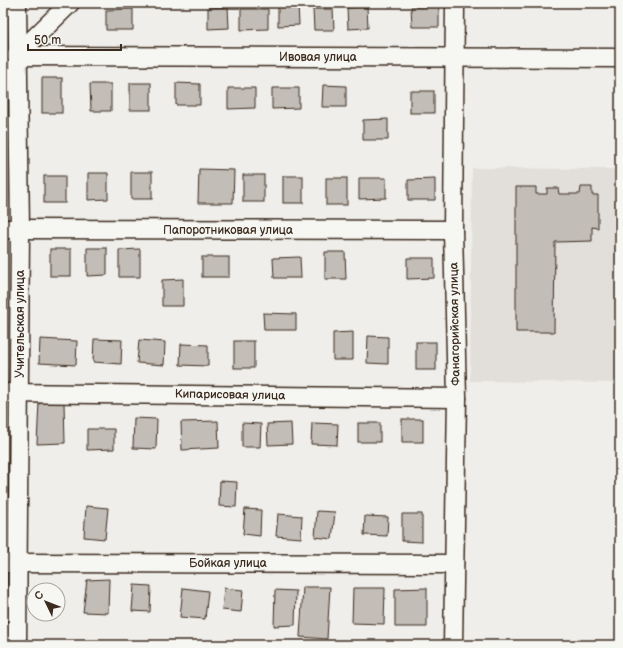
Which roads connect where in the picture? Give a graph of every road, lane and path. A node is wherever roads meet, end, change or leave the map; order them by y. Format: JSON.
{"nodes":[{"id":1,"x":17,"y":3,"type":"edge"},
{"id":2,"x":70,"y":3,"type":"edge"},
{"id":3,"x":455,"y":3,"type":"edge"},
{"id":4,"x":16,"y":56,"type":"junction"},
{"id":5,"x":455,"y":57,"type":"junction"},
{"id":6,"x":620,"y":58,"type":"edge"},
{"id":7,"x":12,"y":229,"type":"edge"},
{"id":8,"x":453,"y":230,"type":"junction"},
{"id":9,"x":11,"y":393,"type":"edge"},
{"id":10,"x":457,"y":398,"type":"junction"},
{"id":11,"x":11,"y":563,"type":"edge"},
{"id":12,"x":454,"y":564,"type":"junction"},
{"id":13,"x":17,"y":645,"type":"edge"},
{"id":14,"x":453,"y":645,"type":"edge"}],
"edges":[{"from":1,"to":4,"type":"street","name":"Учительская улица"},
{"from":2,"to":4,"type":"street"},
{"from":3,"to":5,"type":"street","name":"Фанагорийская улица"},
{"from":4,"to":5,"type":"street","name":"Ивовая улица"},
{"from":4,"to":7,"type":"street","name":"Учительская улица"},
{"from":5,"to":6,"type":"street","name":"Ивовая улица"},
{"from":5,"to":8,"type":"street","name":"Фанагорийская улица"},
{"from":7,"to":8,"type":"street","name":"Папоротниковая улица"},
{"from":7,"to":9,"type":"street","name":"Учительская улица"},
{"from":8,"to":10,"type":"street","name":"Фанагорийская улица"},
{"from":9,"to":10,"type":"street","name":"Кипарисовая улица"},
{"from":9,"to":11,"type":"street","name":"Учительская улица"},
{"from":10,"to":12,"type":"street","name":"Фанагорийская улица"},
{"from":11,"to":12,"type":"street","name":"Бойкая улица"},
{"from":11,"to":13,"type":"street","name":"Учительская улица"},
{"from":12,"to":14,"type":"street","name":"Фанагорийская улица"}]}
